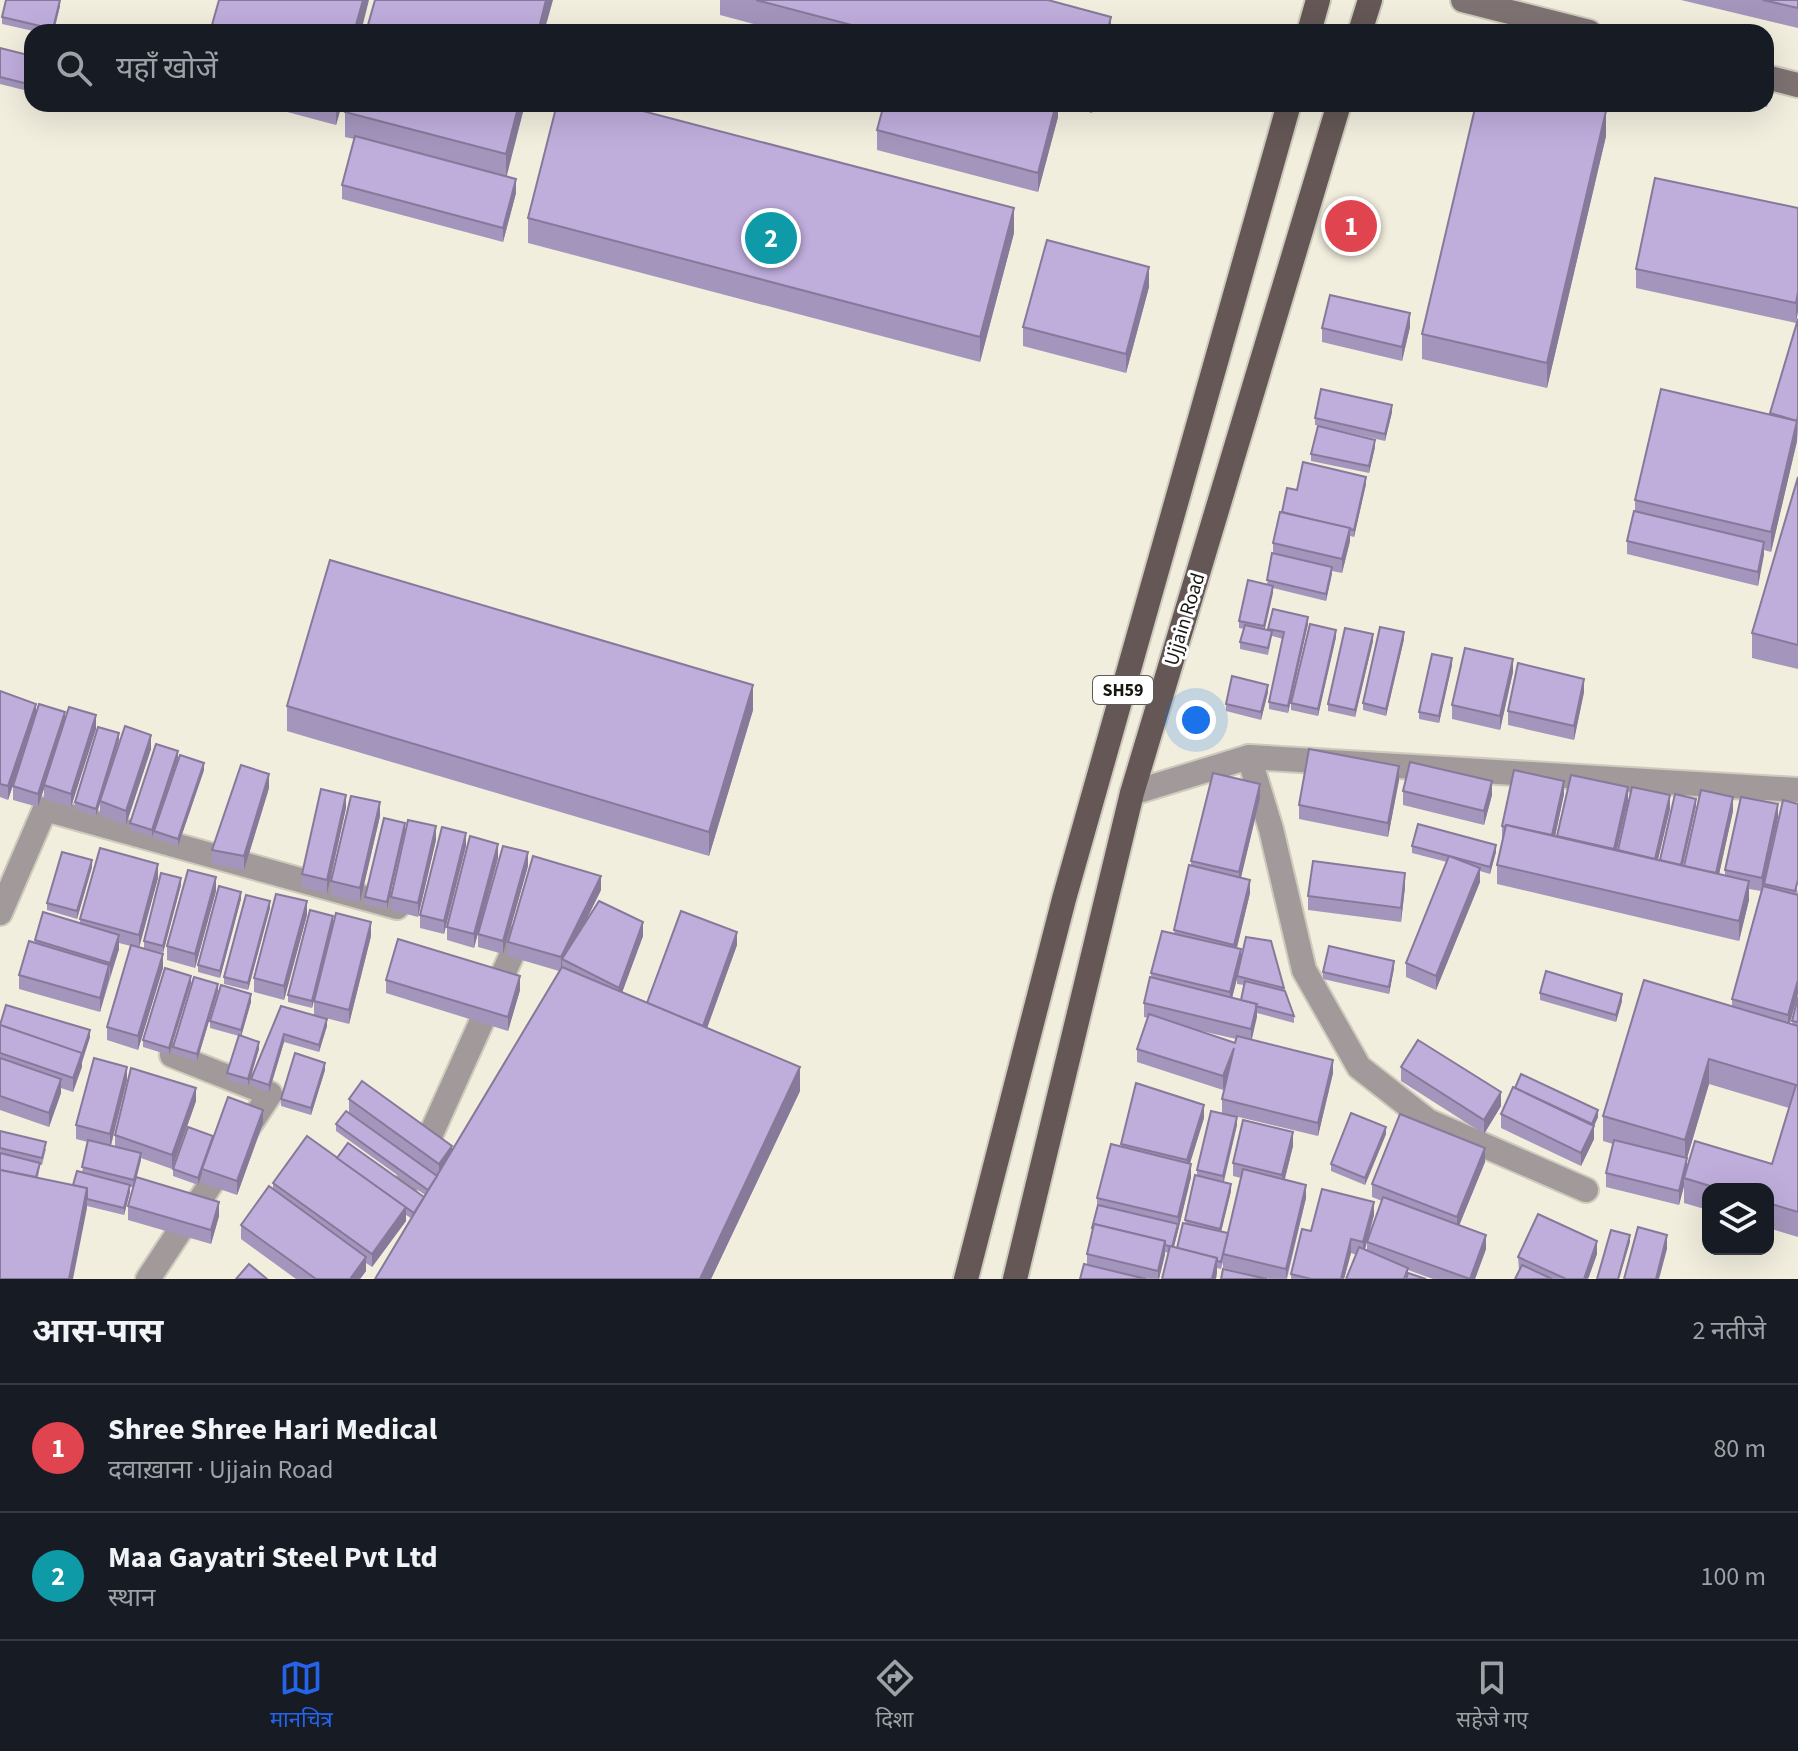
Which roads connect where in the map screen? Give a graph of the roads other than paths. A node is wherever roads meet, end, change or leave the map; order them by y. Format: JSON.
{"nodes":[{"id":1,"x":1318,"y":0,"type":"edge"},
{"id":2,"x":1370,"y":0,"type":"edge"},
{"id":3,"x":1463,"y":0,"type":"edge"},
{"id":4,"x":1311,"y":24,"type":"edge"},
{"id":5,"x":1362,"y":24,"type":"edge"},
{"id":6,"x":1558,"y":24,"type":"edge"},
{"id":7,"x":1774,"y":79,"type":"edge"},
{"id":8,"x":1798,"y":85,"type":"edge"},
{"id":9,"x":1287,"y":112,"type":"edge"},
{"id":10,"x":1337,"y":112,"type":"edge"},
{"id":11,"x":1249,"y":757,"type":"junction"},
{"id":12,"x":1798,"y":790,"type":"edge"},
{"id":13,"x":1132,"y":793,"type":"junction"},
{"id":14,"x":0,"y":913,"type":"edge"},
{"id":15,"x":427,"y":915,"type":"edge"},
{"id":16,"x":488,"y":932,"type":"edge"},
{"id":17,"x":172,"y":1055,"type":"edge"},
{"id":18,"x":1586,"y":1190,"type":"dead end"},
{"id":19,"x":376,"y":1227,"type":"edge"},
{"id":20,"x":148,"y":1279,"type":"edge"},
{"id":21,"x":966,"y":1279,"type":"edge"},
{"id":22,"x":1015,"y":1279,"type":"edge"}],
"edges":[{"from":1,"to":4,"type":"main road"},
{"from":2,"to":5,"type":"main road"},
{"from":3,"to":6,"type":"street"},
{"from":7,"to":8,"type":"street"},
{"from":9,"to":21,"type":"main road","name":"Ujjain Road","number":"SH59"},
{"from":10,"to":13,"type":"main road","name":"Ujjain Road","number":"SH59"},
{"from":11,"to":12,"type":"street"},
{"from":11,"to":13,"type":"street"},
{"from":11,"to":18,"type":"street"},
{"from":13,"to":22,"type":"main road","name":"Ujjain Road","number":"SH59"},
{"from":14,"to":15,"type":"street"},
{"from":16,"to":19,"type":"street"},
{"from":17,"to":20,"type":"street"}]}
